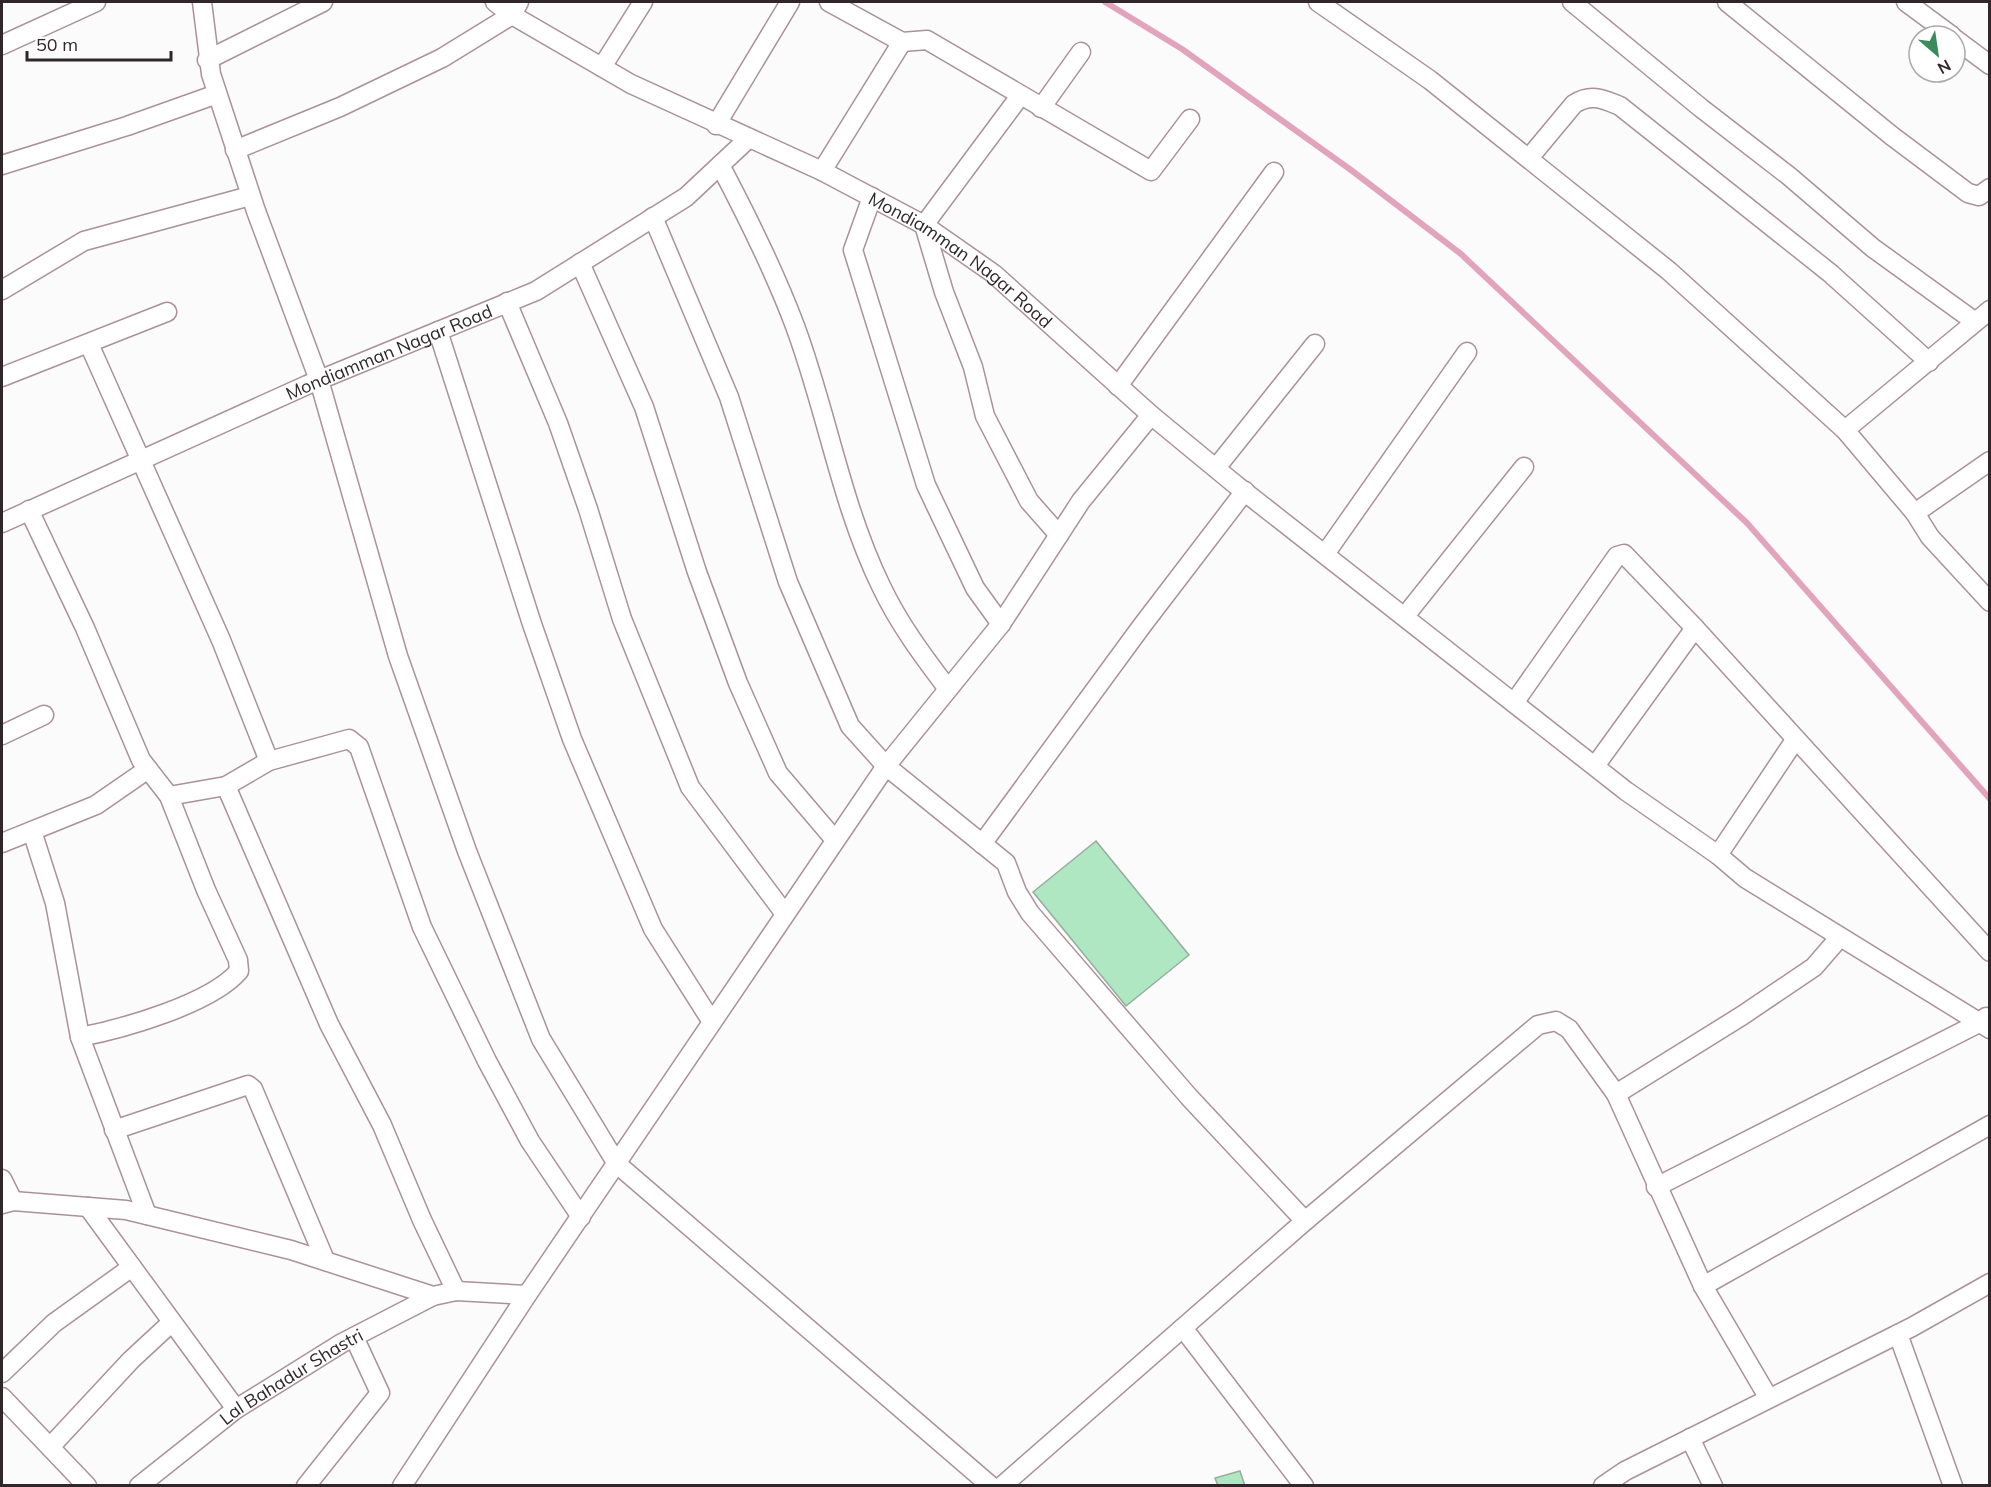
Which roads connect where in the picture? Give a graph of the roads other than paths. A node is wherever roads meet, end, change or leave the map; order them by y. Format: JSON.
{"nodes":[{"id":1,"x":96,"y":2,"type":"edge"},
{"id":2,"x":202,"y":2,"type":"edge"},
{"id":3,"x":323,"y":2,"type":"edge"},
{"id":4,"x":495,"y":2,"type":"edge"},
{"id":5,"x":643,"y":2,"type":"edge"},
{"id":6,"x":790,"y":2,"type":"edge"},
{"id":7,"x":829,"y":2,"type":"edge"},
{"id":8,"x":1318,"y":2,"type":"edge"},
{"id":9,"x":1572,"y":2,"type":"edge"},
{"id":10,"x":1727,"y":2,"type":"edge"},
{"id":11,"x":1906,"y":2,"type":"edge"},
{"id":12,"x":1342,"y":7,"type":"edge"},
{"id":13,"x":516,"y":8,"type":"edge"},
{"id":14,"x":1936,"y":24,"type":"edge"},
{"id":15,"x":902,"y":42,"type":"junction"},
{"id":16,"x":2,"y":45,"type":"edge"},
{"id":17,"x":1967,"y":48,"type":"edge"},
{"id":18,"x":1081,"y":52,"type":"dead end"},
{"id":19,"x":207,"y":60,"type":"junction"},
{"id":20,"x":1989,"y":65,"type":"edge"},
{"id":21,"x":602,"y":67,"type":"junction"},
{"id":22,"x":217,"y":94,"type":"junction"},
{"id":23,"x":1020,"y":96,"type":"junction"},
{"id":24,"x":1041,"y":108,"type":"junction"},
{"id":25,"x":1190,"y":118,"type":"dead end"},
{"id":26,"x":716,"y":125,"type":"junction"},
{"id":27,"x":749,"y":138,"type":"junction"},
{"id":28,"x":235,"y":150,"type":"junction"},
{"id":29,"x":1529,"y":158,"type":"junction"},
{"id":30,"x":2,"y":165,"type":"edge"},
{"id":31,"x":720,"y":165,"type":"junction"},
{"id":32,"x":822,"y":171,"type":"junction"},
{"id":33,"x":1274,"y":172,"type":"dead end"},
{"id":34,"x":1989,"y":189,"type":"edge"},
{"id":35,"x":250,"y":196,"type":"junction"},
{"id":36,"x":872,"y":197,"type":"junction"},
{"id":37,"x":653,"y":218,"type":"junction"},
{"id":38,"x":924,"y":225,"type":"junction"},
{"id":39,"x":580,"y":263,"type":"junction"},
{"id":40,"x":2,"y":290,"type":"edge"},
{"id":41,"x":507,"y":302,"type":"junction"},
{"id":42,"x":1989,"y":310,"type":"edge"},
{"id":43,"x":167,"y":312,"type":"dead end"},
{"id":44,"x":1974,"y":321,"type":"junction"},
{"id":45,"x":438,"y":331,"type":"junction"},
{"id":46,"x":89,"y":344,"type":"junction"},
{"id":47,"x":1315,"y":344,"type":"dead end"},
{"id":48,"x":1467,"y":352,"type":"dead end"},
{"id":49,"x":1929,"y":362,"type":"junction"},
{"id":50,"x":2,"y":377,"type":"edge"},
{"id":51,"x":320,"y":380,"type":"junction"},
{"id":52,"x":1118,"y":386,"type":"junction"},
{"id":53,"x":1151,"y":415,"type":"junction"},
{"id":54,"x":1845,"y":430,"type":"junction"},
{"id":55,"x":141,"y":460,"type":"junction"},
{"id":56,"x":1989,"y":461,"type":"edge"},
{"id":57,"x":1524,"y":467,"type":"dead end"},
{"id":58,"x":1216,"y":468,"type":"junction"},
{"id":59,"x":1245,"y":491,"type":"junction"},
{"id":60,"x":29,"y":510,"type":"junction"},
{"id":61,"x":1916,"y":513,"type":"junction"},
{"id":62,"x":2,"y":523,"type":"edge"},
{"id":63,"x":1059,"y":535,"type":"junction"},
{"id":64,"x":1325,"y":554,"type":"junction"},
{"id":65,"x":1989,"y":602,"type":"edge"},
{"id":66,"x":1406,"y":616,"type":"junction"},
{"id":67,"x":1001,"y":624,"type":"junction"},
{"id":68,"x":1695,"y":628,"type":"junction"},
{"id":69,"x":948,"y":689,"type":"junction"},
{"id":70,"x":1514,"y":703,"type":"junction"},
{"id":71,"x":44,"y":715,"type":"dead end"},
{"id":72,"x":2,"y":735,"type":"edge"},
{"id":73,"x":1795,"y":740,"type":"junction"},
{"id":74,"x":269,"y":761,"type":"junction"},
{"id":75,"x":886,"y":766,"type":"junction"},
{"id":76,"x":1595,"y":766,"type":"junction"},
{"id":77,"x":148,"y":769,"type":"junction"},
{"id":78,"x":226,"y":786,"type":"junction"},
{"id":79,"x":169,"y":796,"type":"junction"},
{"id":80,"x":32,"y":831,"type":"junction"},
{"id":81,"x":835,"y":840,"type":"junction"},
{"id":82,"x":2,"y":843,"type":"edge"},
{"id":83,"x":982,"y":844,"type":"junction"},
{"id":84,"x":1718,"y":855,"type":"junction"},
{"id":85,"x":784,"y":914,"type":"junction"},
{"id":86,"x":1840,"y":938,"type":"junction"},
{"id":87,"x":1989,"y":952,"type":"edge"},
{"id":88,"x":712,"y":1022,"type":"junction"},
{"id":89,"x":1987,"y":1022,"type":"edge"},
{"id":90,"x":80,"y":1037,"type":"junction"},
{"id":91,"x":1616,"y":1094,"type":"junction"},
{"id":92,"x":1989,"y":1125,"type":"edge"},
{"id":93,"x":114,"y":1130,"type":"junction"},
{"id":94,"x":617,"y":1164,"type":"junction"},
{"id":95,"x":2,"y":1179,"type":"edge"},
{"id":96,"x":1656,"y":1187,"type":"junction"},
{"id":97,"x":7,"y":1202,"type":"edge"},
{"id":98,"x":88,"y":1207,"type":"junction"},
{"id":99,"x":147,"y":1215,"type":"junction"},
{"id":100,"x":581,"y":1217,"type":"junction"},
{"id":101,"x":1305,"y":1221,"type":"junction"},
{"id":102,"x":325,"y":1260,"type":"junction"},
{"id":103,"x":132,"y":1267,"type":"junction"},
{"id":104,"x":1703,"y":1286,"type":"junction"},
{"id":105,"x":1988,"y":1288,"type":"edge"},
{"id":106,"x":456,"y":1291,"type":"junction"},
{"id":107,"x":527,"y":1295,"type":"junction"},
{"id":108,"x":433,"y":1296,"type":"junction"},
{"id":109,"x":172,"y":1322,"type":"junction"},
{"id":110,"x":1183,"y":1328,"type":"junction"},
{"id":111,"x":1898,"y":1334,"type":"junction"},
{"id":112,"x":354,"y":1337,"type":"junction"},
{"id":113,"x":2,"y":1373,"type":"edge"},
{"id":114,"x":2,"y":1397,"type":"edge"},
{"id":115,"x":1768,"y":1397,"type":"junction"},
{"id":116,"x":236,"y":1409,"type":"junction"},
{"id":117,"x":1690,"y":1438,"type":"junction"},
{"id":118,"x":50,"y":1447,"type":"junction"},
{"id":119,"x":1613,"y":1483,"type":"edge"},
{"id":120,"x":87,"y":1485,"type":"edge"},
{"id":121,"x":140,"y":1485,"type":"edge"},
{"id":122,"x":306,"y":1485,"type":"edge"},
{"id":123,"x":402,"y":1485,"type":"edge"},
{"id":124,"x":991,"y":1485,"type":"edge"},
{"id":125,"x":1002,"y":1485,"type":"edge"},
{"id":126,"x":1304,"y":1485,"type":"edge"},
{"id":127,"x":1713,"y":1485,"type":"edge"},
{"id":128,"x":1953,"y":1485,"type":"edge"}],
"edges":[{"from":1,"to":16,"type":"street"},
{"from":2,"to":19,"type":"street"},
{"from":3,"to":19,"type":"street"},
{"from":4,"to":13,"type":"street","name":"Mondiamman Nagar Road"},
{"from":5,"to":21,"type":"street"},
{"from":6,"to":26,"type":"street"},
{"from":7,"to":15,"type":"street"},
{"from":8,"to":12,"type":"street"},
{"from":9,"to":44,"type":"street"},
{"from":10,"to":34,"type":"street"},
{"from":11,"to":14,"type":"street"},
{"from":12,"to":29,"type":"street"},
{"from":13,"to":21,"type":"street","name":"Mondiamman Nagar Road"},
{"from":13,"to":28,"type":"street"},
{"from":15,"to":23,"type":"street"},
{"from":15,"to":32,"type":"street"},
{"from":17,"to":20,"type":"street"},
{"from":18,"to":24,"type":"street"},
{"from":19,"to":22,"type":"street"},
{"from":21,"to":26,"type":"street","name":"Mondiamman Nagar Road"},
{"from":22,"to":28,"type":"street"},
{"from":22,"to":30,"type":"street"},
{"from":23,"to":24,"type":"street"},
{"from":23,"to":38,"type":"street"},
{"from":24,"to":25,"type":"street"},
{"from":26,"to":27,"type":"street","name":"Mondiamman Nagar Road"},
{"from":27,"to":31,"type":"street","name":"Mondiamman Nagar Road"},
{"from":27,"to":32,"type":"street","name":"Mondiamman Nagar Road"},
{"from":28,"to":35,"type":"street"},
{"from":29,"to":49,"type":"street"},
{"from":29,"to":54,"type":"street"},
{"from":31,"to":37,"type":"street","name":"Mondiamman Nagar Road"},
{"from":31,"to":69,"type":"street"},
{"from":32,"to":36,"type":"street","name":"Mondiamman Nagar Road"},
{"from":33,"to":52,"type":"street"},
{"from":35,"to":40,"type":"street"},
{"from":35,"to":51,"type":"street"},
{"from":36,"to":38,"type":"street","name":"Mondiamman Nagar Road"},
{"from":36,"to":67,"type":"street"},
{"from":37,"to":39,"type":"street","name":"Mondiamman Nagar Road"},
{"from":37,"to":75,"type":"street"},
{"from":38,"to":52,"type":"street","name":"Mondiamman Nagar Road"},
{"from":38,"to":63,"type":"street"},
{"from":39,"to":41,"type":"street","name":"Mondiamman Nagar Road"},
{"from":39,"to":81,"type":"street"},
{"from":41,"to":45,"type":"street","name":"Mondiamman Nagar Road"},
{"from":41,"to":85,"type":"street"},
{"from":42,"to":44,"type":"street"},
{"from":43,"to":46,"type":"street"},
{"from":44,"to":49,"type":"street"},
{"from":45,"to":51,"type":"street","name":"Mondiamman Nagar Road"},
{"from":45,"to":88,"type":"street"},
{"from":46,"to":50,"type":"street"},
{"from":46,"to":55,"type":"street"},
{"from":47,"to":58,"type":"street"},
{"from":48,"to":64,"type":"street"},
{"from":49,"to":54,"type":"street"},
{"from":51,"to":55,"type":"street","name":"Mondiamman Nagar Road"},
{"from":51,"to":94,"type":"street"},
{"from":52,"to":53,"type":"street","name":"Mondiamman Nagar Road"},
{"from":53,"to":58,"type":"street","name":"Mondiamman Nagar Road"},
{"from":53,"to":63,"type":"street"},
{"from":54,"to":61,"type":"street"},
{"from":55,"to":60,"type":"street","name":"Mondiamman Nagar Road"},
{"from":55,"to":74,"type":"street"},
{"from":56,"to":61,"type":"street"},
{"from":57,"to":66,"type":"street"},
{"from":58,"to":59,"type":"street","name":"Mondiamman Nagar Road"},
{"from":59,"to":64,"type":"street","name":"Mondiamman Nagar Road"},
{"from":59,"to":83,"type":"street"},
{"from":60,"to":62,"type":"street","name":"Mondiamman Nagar Road"},
{"from":60,"to":77,"type":"street"},
{"from":61,"to":65,"type":"street"},
{"from":63,"to":67,"type":"street"},
{"from":64,"to":66,"type":"street","name":"Mondiamman Nagar Road"},
{"from":66,"to":70,"type":"street","name":"Mondiamman Nagar Road"},
{"from":67,"to":69,"type":"street"},
{"from":68,"to":70,"type":"street"},
{"from":68,"to":73,"type":"street"},
{"from":68,"to":76,"type":"street"},
{"from":69,"to":75,"type":"street"},
{"from":70,"to":76,"type":"street","name":"Mondiamman Nagar Road"},
{"from":71,"to":72,"type":"street"},
{"from":73,"to":84,"type":"street"},
{"from":73,"to":87,"type":"street"},
{"from":74,"to":78,"type":"street"},
{"from":74,"to":100,"type":"street"},
{"from":75,"to":81,"type":"street"},
{"from":75,"to":83,"type":"street"},
{"from":76,"to":84,"type":"street","name":"Mondiamman Nagar Road"},
{"from":77,"to":79,"type":"street"},
{"from":77,"to":80,"type":"street"},
{"from":78,"to":79,"type":"street"},
{"from":78,"to":106,"type":"street"},
{"from":79,"to":90,"type":"street"},
{"from":80,"to":82,"type":"street"},
{"from":80,"to":90,"type":"street"},
{"from":81,"to":85,"type":"street"},
{"from":83,"to":101,"type":"street"},
{"from":84,"to":86,"type":"street","name":"Mondiamman Nagar Road"},
{"from":85,"to":88,"type":"street"},
{"from":86,"to":89,"type":"street","name":"Mondiamman Nagar Road"},
{"from":86,"to":91,"type":"street"},
{"from":88,"to":94,"type":"street"},
{"from":89,"to":96,"type":"street"},
{"from":90,"to":93,"type":"street"},
{"from":91,"to":96,"type":"street"},
{"from":91,"to":101,"type":"street"},
{"from":92,"to":104,"type":"street"},
{"from":93,"to":99,"type":"street"},
{"from":93,"to":102,"type":"street"},
{"from":94,"to":100,"type":"street"},
{"from":94,"to":124,"type":"street"},
{"from":95,"to":97,"type":"street"},
{"from":96,"to":104,"type":"street"},
{"from":97,"to":98,"type":"street"},
{"from":98,"to":99,"type":"street"},
{"from":98,"to":103,"type":"street"},
{"from":99,"to":102,"type":"street"},
{"from":100,"to":107,"type":"street"},
{"from":101,"to":110,"type":"street"},
{"from":102,"to":108,"type":"street"},
{"from":103,"to":109,"type":"street"},
{"from":103,"to":113,"type":"street"},
{"from":104,"to":115,"type":"street"},
{"from":105,"to":111,"type":"street"},
{"from":106,"to":107,"type":"street","name":"Lal Bahadur Shastri"},
{"from":106,"to":108,"type":"street","name":"Lal Bahadur Shastri"},
{"from":107,"to":123,"type":"street"},
{"from":108,"to":112,"type":"street","name":"Lal Bahadur Shastri"},
{"from":109,"to":116,"type":"street"},
{"from":109,"to":118,"type":"street"},
{"from":110,"to":125,"type":"street"},
{"from":110,"to":126,"type":"street"},
{"from":111,"to":115,"type":"street"},
{"from":111,"to":128,"type":"street"},
{"from":112,"to":116,"type":"street","name":"Lal Bahadur Shastri"},
{"from":112,"to":122,"type":"street"},
{"from":114,"to":118,"type":"street"},
{"from":115,"to":117,"type":"street"},
{"from":116,"to":121,"type":"street","name":"Lal Bahadur Shastri"},
{"from":117,"to":119,"type":"street"},
{"from":117,"to":127,"type":"street"},
{"from":118,"to":120,"type":"street"}]}
